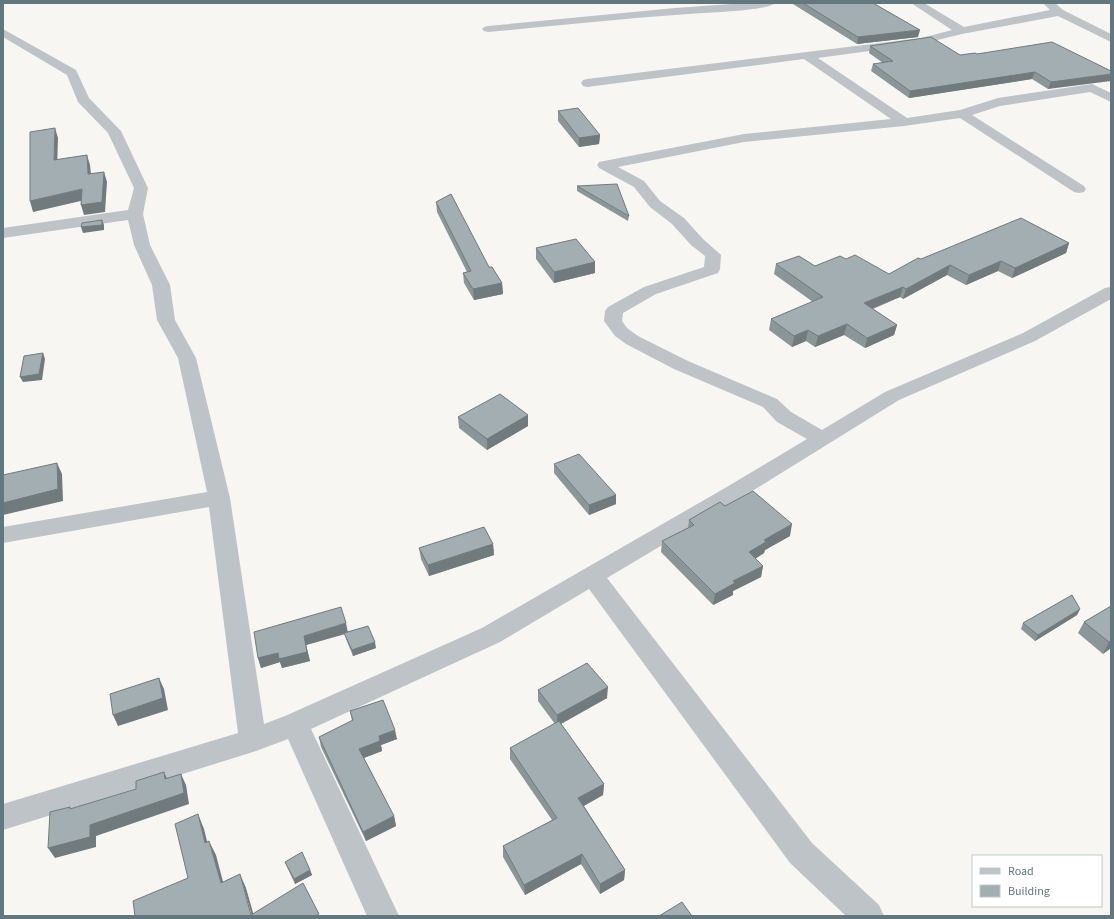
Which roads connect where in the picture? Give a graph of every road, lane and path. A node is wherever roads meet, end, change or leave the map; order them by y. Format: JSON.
{"nodes":[{"id":1,"x":770,"y":3,"type":"edge"},
{"id":2,"x":916,"y":3,"type":"edge"},
{"id":3,"x":1048,"y":3,"type":"edge"},
{"id":4,"x":1060,"y":12,"type":"junction"},
{"id":5,"x":488,"y":29,"type":"dead end"},
{"id":6,"x":962,"y":31,"type":"junction"},
{"id":7,"x":3,"y":32,"type":"edge"},
{"id":8,"x":1111,"y":39,"type":"edge"},
{"id":9,"x":806,"y":55,"type":"junction"},
{"id":10,"x":587,"y":83,"type":"dead end"},
{"id":11,"x":1111,"y":98,"type":"edge"},
{"id":12,"x":962,"y":114,"type":"junction"},
{"id":13,"x":904,"y":122,"type":"junction"},
{"id":14,"x":1079,"y":189,"type":"dead end"},
{"id":15,"x":135,"y":214,"type":"junction"},
{"id":16,"x":3,"y":233,"type":"edge"},
{"id":17,"x":1111,"y":292,"type":"edge"},
{"id":18,"x":823,"y":439,"type":"junction"},
{"id":19,"x":218,"y":498,"type":"junction"},
{"id":20,"x":3,"y":535,"type":"edge"},
{"id":21,"x":592,"y":576,"type":"junction"},
{"id":22,"x":295,"y":724,"type":"junction"},
{"id":23,"x":253,"y":740,"type":"junction"},
{"id":24,"x":3,"y":817,"type":"edge"},
{"id":25,"x":383,"y":916,"type":"edge"},
{"id":26,"x":868,"y":916,"type":"edge"}],
"edges":[{"from":1,"to":5,"type":"street"},
{"from":2,"to":6,"type":"street"},
{"from":3,"to":4,"type":"street"},
{"from":4,"to":6,"type":"street"},
{"from":4,"to":8,"type":"street"},
{"from":6,"to":9,"type":"street"},
{"from":7,"to":15,"type":"street"},
{"from":9,"to":10,"type":"street"},
{"from":9,"to":13,"type":"street"},
{"from":11,"to":12,"type":"street"},
{"from":12,"to":13,"type":"street"},
{"from":12,"to":14,"type":"street"},
{"from":13,"to":18,"type":"street"},
{"from":15,"to":16,"type":"street"},
{"from":15,"to":19,"type":"street"},
{"from":17,"to":18,"type":"street"},
{"from":18,"to":21,"type":"street"},
{"from":19,"to":20,"type":"street"},
{"from":19,"to":23,"type":"street"},
{"from":21,"to":22,"type":"street"},
{"from":21,"to":26,"type":"street"},
{"from":22,"to":23,"type":"street"},
{"from":22,"to":25,"type":"street"},
{"from":23,"to":24,"type":"street"}]}
